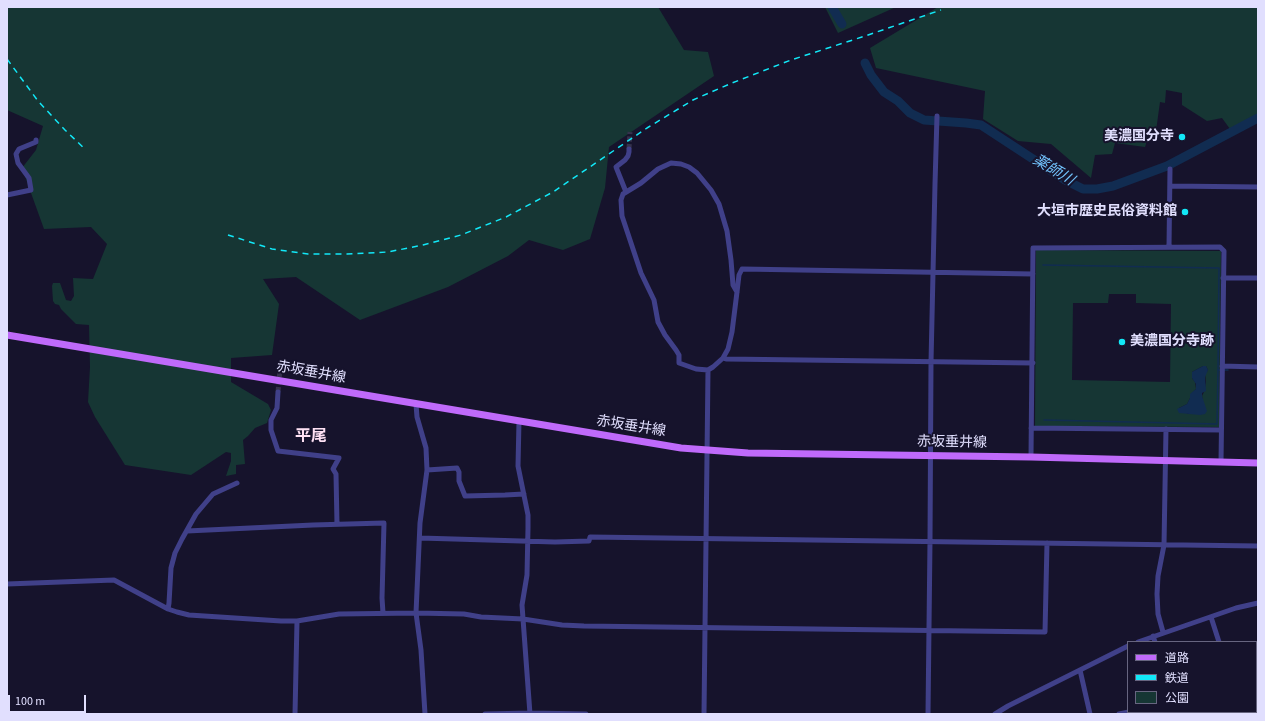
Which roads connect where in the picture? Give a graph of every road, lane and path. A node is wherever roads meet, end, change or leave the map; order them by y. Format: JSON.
{"nodes":[{"id":1,"x":937,"y":116,"type":"dead end"},
{"id":2,"x":36,"y":140,"type":"dead end"},
{"id":3,"x":629,"y":149,"type":"tunnel mouth"},
{"id":4,"x":1170,"y":169,"type":"dead end"},
{"id":5,"x":1170,"y":186,"type":"junction"},
{"id":6,"x":1258,"y":187,"type":"edge"},
{"id":7,"x":626,"y":192,"type":"junction"},
{"id":8,"x":7,"y":195,"type":"edge"},
{"id":9,"x":1169,"y":248,"type":"junction"},
{"id":10,"x":933,"y":273,"type":"junction"},
{"id":11,"x":1033,"y":274,"type":"junction"},
{"id":12,"x":1223,"y":278,"type":"junction"},
{"id":13,"x":1258,"y":278,"type":"edge"},
{"id":14,"x":737,"y":292,"type":"junction"},
{"id":15,"x":7,"y":335,"type":"edge"},
{"id":16,"x":723,"y":358,"type":"junction"},
{"id":17,"x":931,"y":362,"type":"junction"},
{"id":18,"x":1033,"y":363,"type":"junction"},
{"id":19,"x":1222,"y":366,"type":"junction"},
{"id":20,"x":1258,"y":367,"type":"edge"},
{"id":21,"x":708,"y":370,"type":"junction"},
{"id":22,"x":278,"y":392,"type":"tunnel mouth"},
{"id":23,"x":416,"y":404,"type":"junction"},
{"id":24,"x":519,"y":421,"type":"junction"},
{"id":25,"x":1032,"y":428,"type":"junction"},
{"id":26,"x":1166,"y":430,"type":"junction"},
{"id":27,"x":1221,"y":430,"type":"junction"},
{"id":28,"x":707,"y":450,"type":"junction"},
{"id":29,"x":931,"y":456,"type":"junction"},
{"id":30,"x":1031,"y":457,"type":"junction"},
{"id":31,"x":1166,"y":460,"type":"junction"},
{"id":32,"x":1222,"y":462,"type":"junction"},
{"id":33,"x":1258,"y":463,"type":"edge"},
{"id":34,"x":427,"y":470,"type":"junction"},
{"id":35,"x":237,"y":483,"type":"dead end"},
{"id":36,"x":524,"y":494,"type":"junction"},
{"id":37,"x":337,"y":524,"type":"junction"},
{"id":38,"x":186,"y":531,"type":"junction"},
{"id":39,"x":420,"y":538,"type":"junction"},
{"id":40,"x":707,"y":538,"type":"junction"},
{"id":41,"x":527,"y":542,"type":"junction"},
{"id":42,"x":930,"y":542,"type":"junction"},
{"id":43,"x":1047,"y":543,"type":"junction"},
{"id":44,"x":1164,"y":545,"type":"junction"},
{"id":45,"x":1258,"y":546,"type":"edge"},
{"id":46,"x":7,"y":584,"type":"edge"},
{"id":47,"x":1258,"y":603,"type":"edge"},
{"id":48,"x":168,"y":609,"type":"junction"},
{"id":49,"x":383,"y":613,"type":"junction"},
{"id":50,"x":416,"y":613,"type":"junction"},
{"id":51,"x":1211,"y":617,"type":"junction"},
{"id":52,"x":523,"y":619,"type":"junction"},
{"id":53,"x":297,"y":621,"type":"junction"},
{"id":54,"x":705,"y":627,"type":"junction"},
{"id":55,"x":928,"y":630,"type":"junction"},
{"id":56,"x":1163,"y":632,"type":"junction"},
{"id":57,"x":1153,"y":636,"type":"junction"},
{"id":58,"x":1140,"y":641,"type":"edge"},
{"id":59,"x":1155,"y":641,"type":"edge"},
{"id":60,"x":1220,"y":641,"type":"edge"},
{"id":61,"x":1127,"y":646,"type":"edge"},
{"id":62,"x":1080,"y":670,"type":"junction"},
{"id":63,"x":530,"y":713,"type":"edge"},
{"id":64,"x":295,"y":714,"type":"edge"},
{"id":65,"x":425,"y":714,"type":"edge"},
{"id":66,"x":485,"y":714,"type":"edge"},
{"id":67,"x":586,"y":714,"type":"edge"},
{"id":68,"x":704,"y":714,"type":"edge"},
{"id":69,"x":928,"y":714,"type":"edge"},
{"id":70,"x":996,"y":714,"type":"edge"},
{"id":71,"x":1090,"y":714,"type":"edge"}],
"edges":[{"from":1,"to":10,"type":"street"},
{"from":2,"to":8,"type":"street"},
{"from":3,"to":7,"type":"street"},
{"from":4,"to":5,"type":"street"},
{"from":5,"to":6,"type":"street"},
{"from":5,"to":9,"type":"street"},
{"from":7,"to":14,"type":"street"},
{"from":7,"to":21,"type":"street"},
{"from":9,"to":11,"type":"street"},
{"from":9,"to":12,"type":"street"},
{"from":10,"to":11,"type":"street"},
{"from":10,"to":14,"type":"street"},
{"from":10,"to":17,"type":"street"},
{"from":11,"to":18,"type":"street"},
{"from":12,"to":13,"type":"street"},
{"from":12,"to":19,"type":"street"},
{"from":14,"to":16,"type":"street"},
{"from":15,"to":23,"type":"main road","name":"赤坂垂井線"},
{"from":16,"to":17,"type":"street"},
{"from":16,"to":21,"type":"street"},
{"from":17,"to":18,"type":"street"},
{"from":17,"to":29,"type":"street"},
{"from":18,"to":25,"type":"street"},
{"from":19,"to":20,"type":"street"},
{"from":19,"to":27,"type":"street"},
{"from":21,"to":28,"type":"street"},
{"from":22,"to":37,"type":"street"},
{"from":23,"to":24,"type":"main road","name":"赤坂垂井線"},
{"from":23,"to":34,"type":"street"},
{"from":24,"to":28,"type":"main road","name":"赤坂垂井線"},
{"from":24,"to":36,"type":"street"},
{"from":25,"to":26,"type":"street"},
{"from":25,"to":30,"type":"street"},
{"from":26,"to":27,"type":"street"},
{"from":26,"to":31,"type":"street"},
{"from":27,"to":32,"type":"street"},
{"from":28,"to":29,"type":"main road","name":"赤坂垂井線"},
{"from":28,"to":40,"type":"street"},
{"from":29,"to":30,"type":"main road","name":"赤坂垂井線"},
{"from":29,"to":42,"type":"street"},
{"from":30,"to":31,"type":"main road","name":"赤坂垂井線"},
{"from":31,"to":32,"type":"main road","name":"赤坂垂井線"},
{"from":31,"to":44,"type":"street"},
{"from":32,"to":33,"type":"main road","name":"赤坂垂井線"},
{"from":34,"to":36,"type":"street"},
{"from":34,"to":39,"type":"street"},
{"from":35,"to":38,"type":"street"},
{"from":36,"to":41,"type":"street"},
{"from":37,"to":38,"type":"street"},
{"from":37,"to":49,"type":"street"},
{"from":38,"to":48,"type":"street"},
{"from":39,"to":41,"type":"street"},
{"from":39,"to":50,"type":"street"},
{"from":40,"to":41,"type":"street"},
{"from":40,"to":42,"type":"street"},
{"from":40,"to":54,"type":"street"},
{"from":41,"to":52,"type":"street"},
{"from":42,"to":43,"type":"street"},
{"from":42,"to":55,"type":"street"},
{"from":43,"to":44,"type":"street"},
{"from":43,"to":55,"type":"street"},
{"from":44,"to":45,"type":"street"},
{"from":44,"to":56,"type":"street"},
{"from":46,"to":48,"type":"street"},
{"from":47,"to":51,"type":"street"},
{"from":48,"to":53,"type":"street"},
{"from":49,"to":50,"type":"street"},
{"from":49,"to":53,"type":"street"},
{"from":50,"to":52,"type":"street"},
{"from":50,"to":65,"type":"street"},
{"from":51,"to":56,"type":"street"},
{"from":51,"to":60,"type":"street"},
{"from":52,"to":54,"type":"street"},
{"from":52,"to":63,"type":"street"},
{"from":53,"to":64,"type":"street"},
{"from":54,"to":55,"type":"street"},
{"from":54,"to":68,"type":"street"},
{"from":55,"to":69,"type":"street"},
{"from":56,"to":57,"type":"street"},
{"from":57,"to":58,"type":"street"},
{"from":57,"to":59,"type":"street"},
{"from":61,"to":62,"type":"street"},
{"from":62,"to":70,"type":"street"},
{"from":62,"to":71,"type":"street"},
{"from":63,"to":66,"type":"street"},
{"from":63,"to":67,"type":"street"}]}
